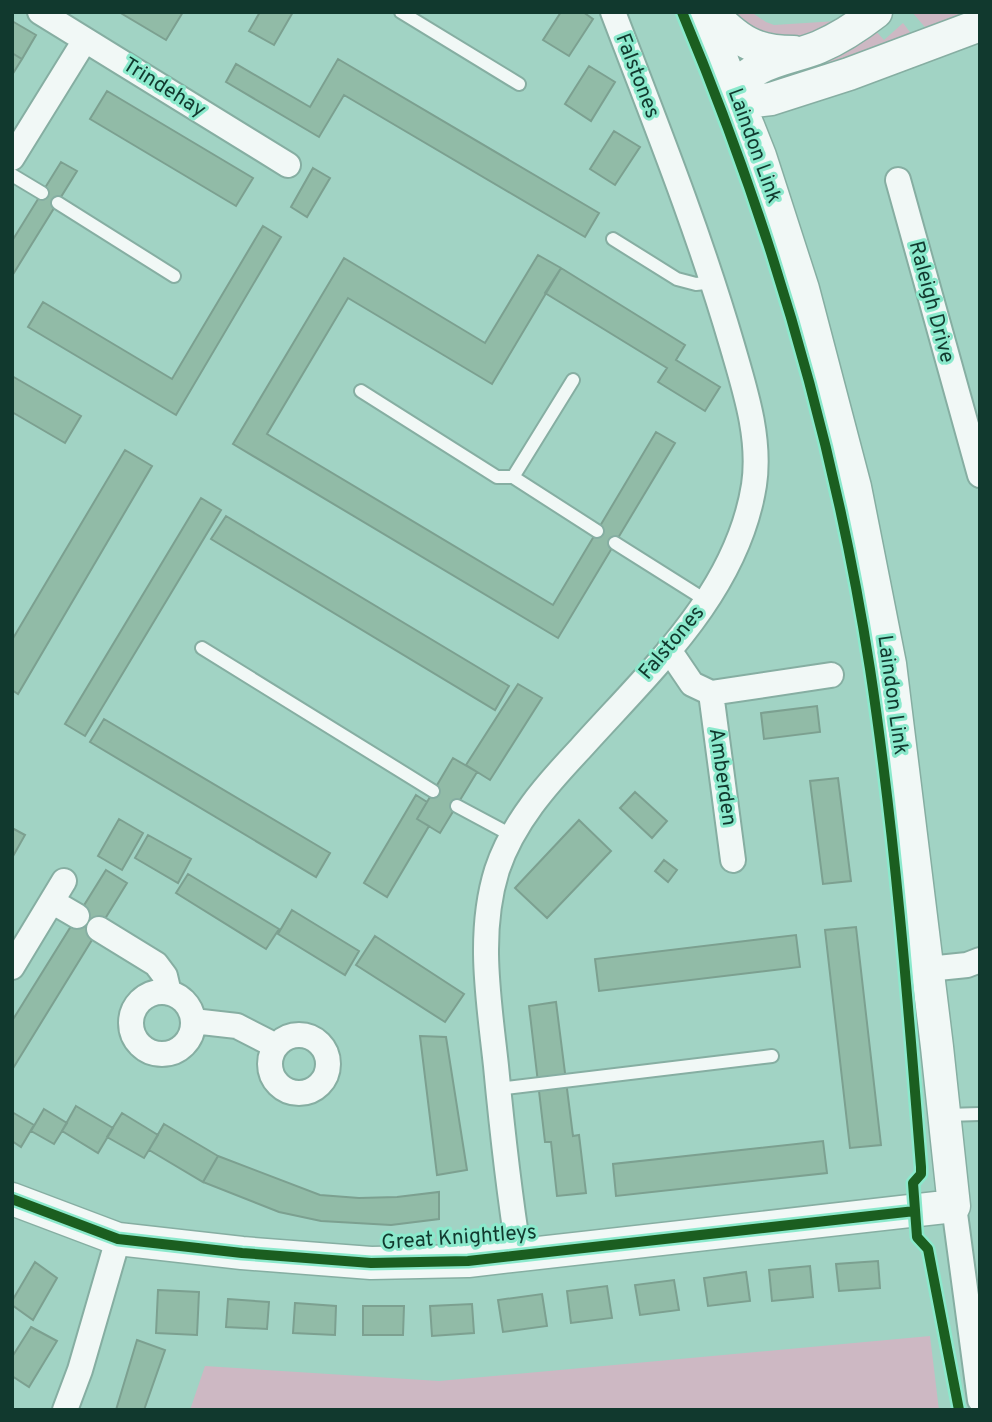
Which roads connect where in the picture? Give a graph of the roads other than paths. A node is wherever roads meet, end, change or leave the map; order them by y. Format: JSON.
{"nodes":[{"id":1,"x":40,"y":12,"type":"edge"},
{"id":2,"x":613,"y":12,"type":"edge"},
{"id":3,"x":703,"y":12,"type":"edge"},
{"id":4,"x":711,"y":12,"type":"edge"},
{"id":5,"x":876,"y":12,"type":"edge"},
{"id":6,"x":409,"y":14,"type":"edge"},
{"id":7,"x":980,"y":25,"type":"edge"},
{"id":8,"x":85,"y":40,"type":"junction"},
{"id":9,"x":816,"y":48,"type":"junction"},
{"id":10,"x":519,"y":84,"type":"dead end"},
{"id":11,"x":735,"y":93,"type":"junction"},
{"id":12,"x":791,"y":94,"type":"junction"},
{"id":13,"x":760,"y":156,"type":"junction"},
{"id":14,"x":12,"y":158,"type":"edge"},
{"id":15,"x":288,"y":164,"type":"dead end"},
{"id":16,"x":12,"y":175,"type":"edge"},
{"id":17,"x":898,"y":180,"type":"dead end"},
{"id":18,"x":42,"y":193,"type":"dead end"},
{"id":19,"x":58,"y":203,"type":"dead end"},
{"id":20,"x":613,"y":239,"type":"dead end"},
{"id":21,"x":174,"y":276,"type":"dead end"},
{"id":22,"x":714,"y":282,"type":"junction"},
{"id":23,"x":573,"y":380,"type":"dead end"},
{"id":24,"x":361,"y":391,"type":"dead end"},
{"id":25,"x":972,"y":421,"type":"edge"},
{"id":26,"x":980,"y":475,"type":"edge"},
{"id":27,"x":513,"y":477,"type":"junction"},
{"id":28,"x":597,"y":531,"type":"dead end"},
{"id":29,"x":615,"y":543,"type":"dead end"},
{"id":30,"x":707,"y":601,"type":"junction"},
{"id":31,"x":202,"y":648,"type":"dead end"},
{"id":32,"x":669,"y":650,"type":"junction"},
{"id":33,"x":831,"y":675,"type":"dead end"},
{"id":34,"x":711,"y":693,"type":"junction"},
{"id":35,"x":433,"y":791,"type":"dead end"},
{"id":36,"x":457,"y":806,"type":"dead end"},
{"id":37,"x":513,"y":836,"type":"junction"},
{"id":38,"x":733,"y":860,"type":"dead end"},
{"id":39,"x":77,"y":916,"type":"dead end"},
{"id":40,"x":99,"y":929,"type":"dead end"},
{"id":41,"x":980,"y":960,"type":"edge"},
{"id":42,"x":12,"y":967,"type":"edge"},
{"id":43,"x":928,"y":969,"type":"junction"},
{"id":44,"x":169,"y":993,"type":"junction"},
{"id":45,"x":193,"y":1021,"type":"junction"},
{"id":46,"x":276,"y":1046,"type":"dead end"},
{"id":47,"x":772,"y":1056,"type":"dead end"},
{"id":48,"x":498,"y":1088,"type":"junction"},
{"id":49,"x":980,"y":1114,"type":"edge"},
{"id":50,"x":945,"y":1115,"type":"junction"},
{"id":51,"x":12,"y":1199,"type":"edge"},
{"id":52,"x":954,"y":1206,"type":"junction"},
{"id":53,"x":118,"y":1239,"type":"junction"},
{"id":54,"x":519,"y":1255,"type":"junction"},
{"id":55,"x":979,"y":1385,"type":"edge"},
{"id":56,"x":65,"y":1410,"type":"edge"}],
"edges":[{"from":1,"to":8,"type":"street","name":"Trindehay"},
{"from":2,"to":22,"type":"street","name":"Falstones"},
{"from":3,"to":11,"type":"street","name":"Laindon Link"},
{"from":4,"to":9,"type":"street"},
{"from":5,"to":9,"type":"street"},
{"from":6,"to":10,"type":"lane"},
{"from":7,"to":12,"type":"street"},
{"from":8,"to":14,"type":"street"},
{"from":8,"to":15,"type":"street","name":"Trindehay"},
{"from":9,"to":11,"type":"street"},
{"from":11,"to":12,"type":"street"},
{"from":11,"to":13,"type":"street","name":"Laindon Link"},
{"from":12,"to":13,"type":"street"},
{"from":13,"to":43,"type":"street","name":"Laindon Link"},
{"from":16,"to":18,"type":"lane"},
{"from":17,"to":25,"type":"street","name":"Raleigh Drive"},
{"from":19,"to":21,"type":"lane"},
{"from":20,"to":22,"type":"lane"},
{"from":22,"to":30,"type":"street","name":"Falstones"},
{"from":23,"to":27,"type":"lane"},
{"from":24,"to":27,"type":"lane"},
{"from":25,"to":26,"type":"street","name":"Raleigh Drive"},
{"from":27,"to":28,"type":"lane"},
{"from":29,"to":30,"type":"lane"},
{"from":30,"to":32,"type":"street","name":"Falstones"},
{"from":31,"to":35,"type":"lane"},
{"from":32,"to":34,"type":"street"},
{"from":32,"to":37,"type":"street","name":"Falstones"},
{"from":33,"to":34,"type":"street"},
{"from":34,"to":38,"type":"street","name":"Amberden"},
{"from":36,"to":37,"type":"lane"},
{"from":37,"to":48,"type":"street","name":"Falstones"},
{"from":39,"to":42,"type":"street"},
{"from":40,"to":44,"type":"street"},
{"from":41,"to":43,"type":"street"},
{"from":43,"to":50,"type":"street","name":"Laindon Link"},
{"from":44,"to":45,"type":"street"},
{"from":44,"to":45,"type":"street"},
{"from":45,"to":46,"type":"street"},
{"from":47,"to":48,"type":"lane"},
{"from":48,"to":54,"type":"street","name":"Falstones"},
{"from":49,"to":50,"type":"lane"},
{"from":50,"to":52,"type":"street","name":"Laindon Link"},
{"from":51,"to":53,"type":"street","name":"Great Knightleys"},
{"from":52,"to":54,"type":"street","name":"Great Knightleys"},
{"from":52,"to":55,"type":"street","name":"Laindon Link"},
{"from":53,"to":54,"type":"street","name":"Great Knightleys"},
{"from":53,"to":56,"type":"street"}]}
